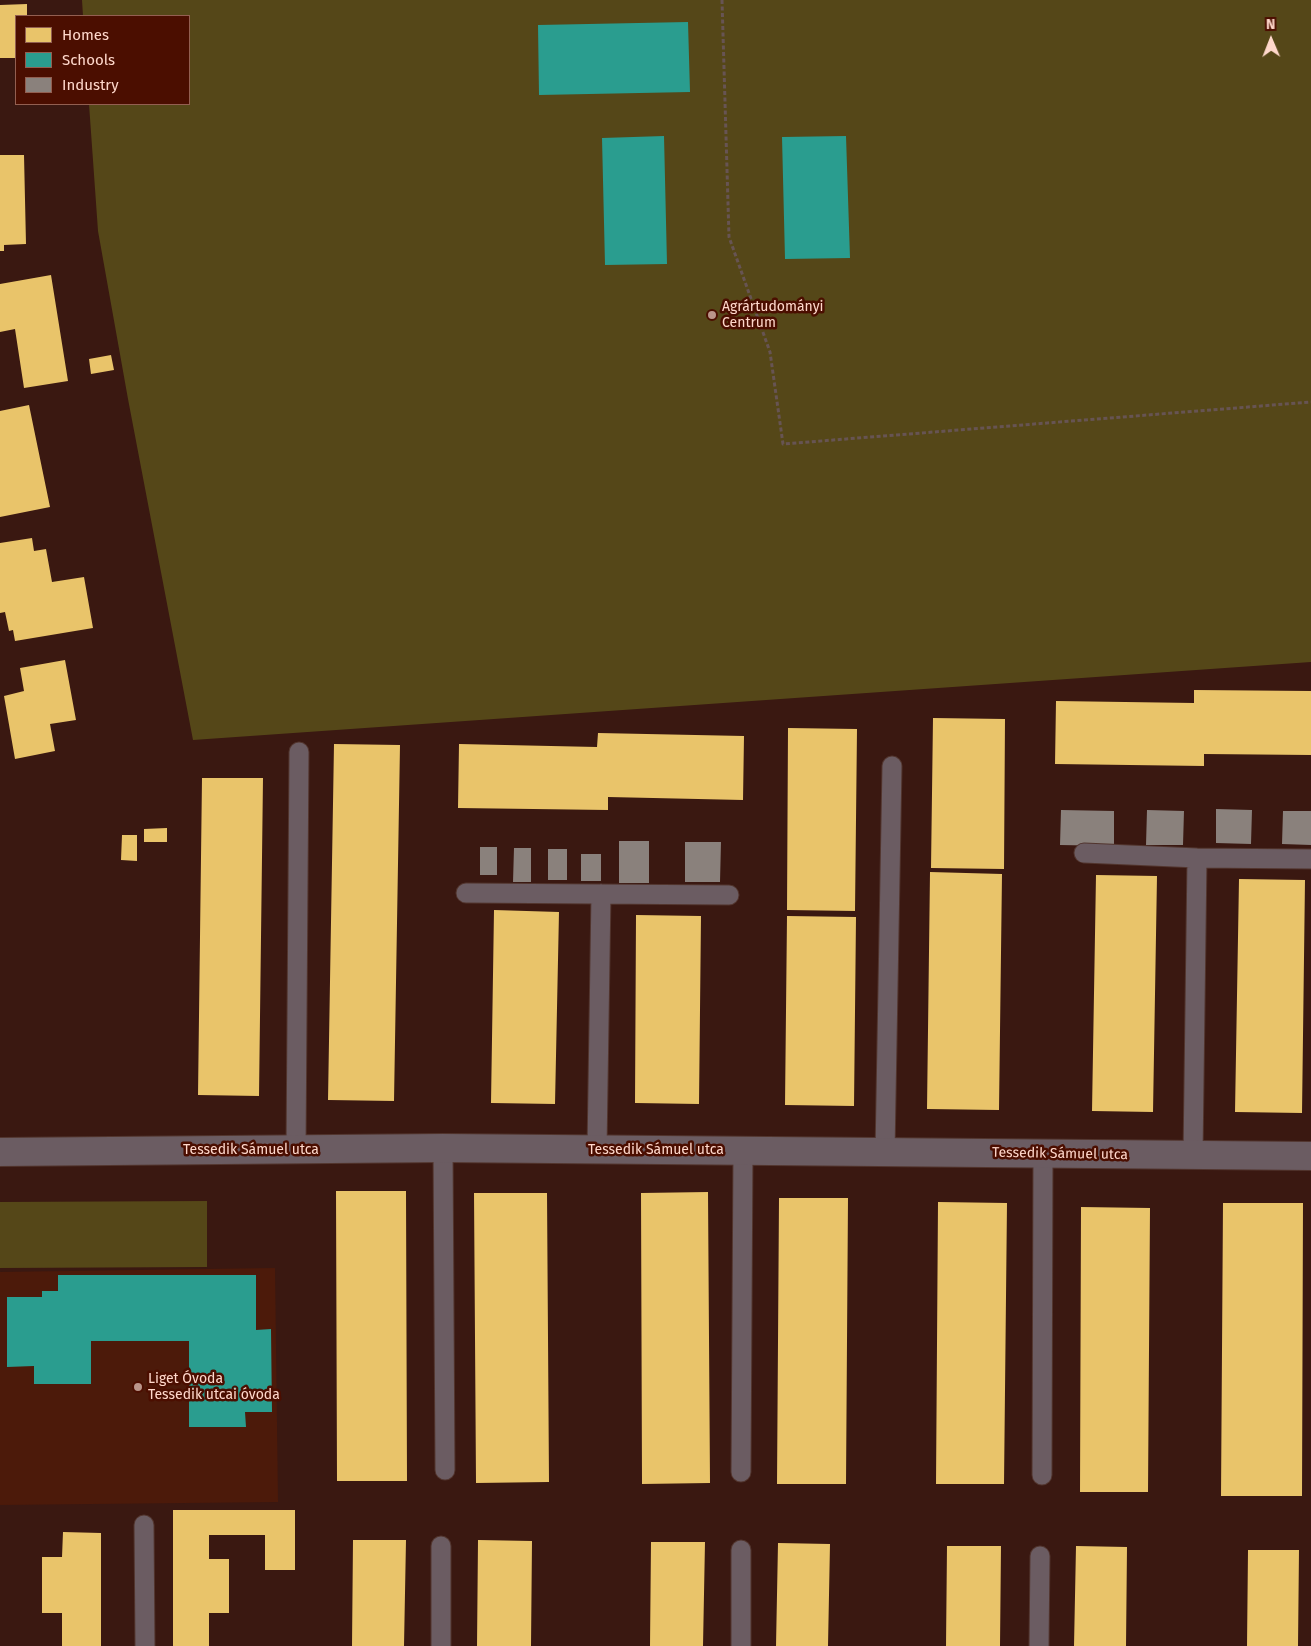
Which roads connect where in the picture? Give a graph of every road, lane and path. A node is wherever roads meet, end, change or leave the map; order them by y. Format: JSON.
{"nodes":[{"id":1,"x":722,"y":0,"type":"edge"},
{"id":2,"x":1311,"y":402,"type":"edge"},
{"id":3,"x":299,"y":752,"type":"dead end"},
{"id":4,"x":892,"y":766,"type":"dead end"},
{"id":5,"x":1084,"y":853,"type":"dead end"},
{"id":6,"x":1197,"y":858,"type":"junction"},
{"id":7,"x":1311,"y":859,"type":"edge"},
{"id":8,"x":466,"y":894,"type":"dead end"},
{"id":9,"x":601,"y":894,"type":"junction"},
{"id":10,"x":729,"y":895,"type":"dead end"},
{"id":11,"x":443,"y":1148,"type":"junction"},
{"id":12,"x":296,"y":1149,"type":"junction"},
{"id":13,"x":597,"y":1149,"type":"junction"},
{"id":14,"x":743,"y":1151,"type":"junction"},
{"id":15,"x":0,"y":1152,"type":"edge"},
{"id":16,"x":885,"y":1152,"type":"junction"},
{"id":17,"x":1043,"y":1154,"type":"junction"},
{"id":18,"x":1193,"y":1155,"type":"junction"},
{"id":19,"x":1311,"y":1156,"type":"edge"},
{"id":20,"x":445,"y":1470,"type":"dead end"},
{"id":21,"x":741,"y":1472,"type":"dead end"},
{"id":22,"x":1042,"y":1475,"type":"dead end"},
{"id":23,"x":144,"y":1525,"type":"dead end"},
{"id":24,"x":441,"y":1546,"type":"dead end"},
{"id":25,"x":741,"y":1550,"type":"dead end"},
{"id":26,"x":1040,"y":1556,"type":"dead end"},
{"id":27,"x":145,"y":1646,"type":"edge"},
{"id":28,"x":441,"y":1646,"type":"edge"},
{"id":29,"x":741,"y":1646,"type":"edge"},
{"id":30,"x":1039,"y":1646,"type":"edge"}],
"edges":[{"from":1,"to":2,"type":"path"},
{"from":3,"to":12,"type":"lane"},
{"from":4,"to":16,"type":"lane"},
{"from":5,"to":6,"type":"lane"},
{"from":6,"to":7,"type":"lane"},
{"from":6,"to":18,"type":"lane"},
{"from":8,"to":9,"type":"lane"},
{"from":9,"to":10,"type":"lane"},
{"from":9,"to":13,"type":"lane"},
{"from":11,"to":12,"type":"street","name":"Tessedik Sámuel utca"},
{"from":11,"to":13,"type":"street","name":"Tessedik Sámuel utca"},
{"from":11,"to":20,"type":"lane"},
{"from":12,"to":15,"type":"street","name":"Tessedik Sámuel utca"},
{"from":13,"to":14,"type":"street","name":"Tessedik Sámuel utca"},
{"from":14,"to":16,"type":"street","name":"Tessedik Sámuel utca"},
{"from":14,"to":21,"type":"lane"},
{"from":16,"to":17,"type":"street","name":"Tessedik Sámuel utca"},
{"from":17,"to":18,"type":"street","name":"Tessedik Sámuel utca"},
{"from":17,"to":22,"type":"lane"},
{"from":18,"to":19,"type":"street","name":"Tessedik Sámuel utca"},
{"from":23,"to":27,"type":"lane"},
{"from":24,"to":28,"type":"lane"},
{"from":25,"to":29,"type":"lane"},
{"from":26,"to":30,"type":"lane"}]}
